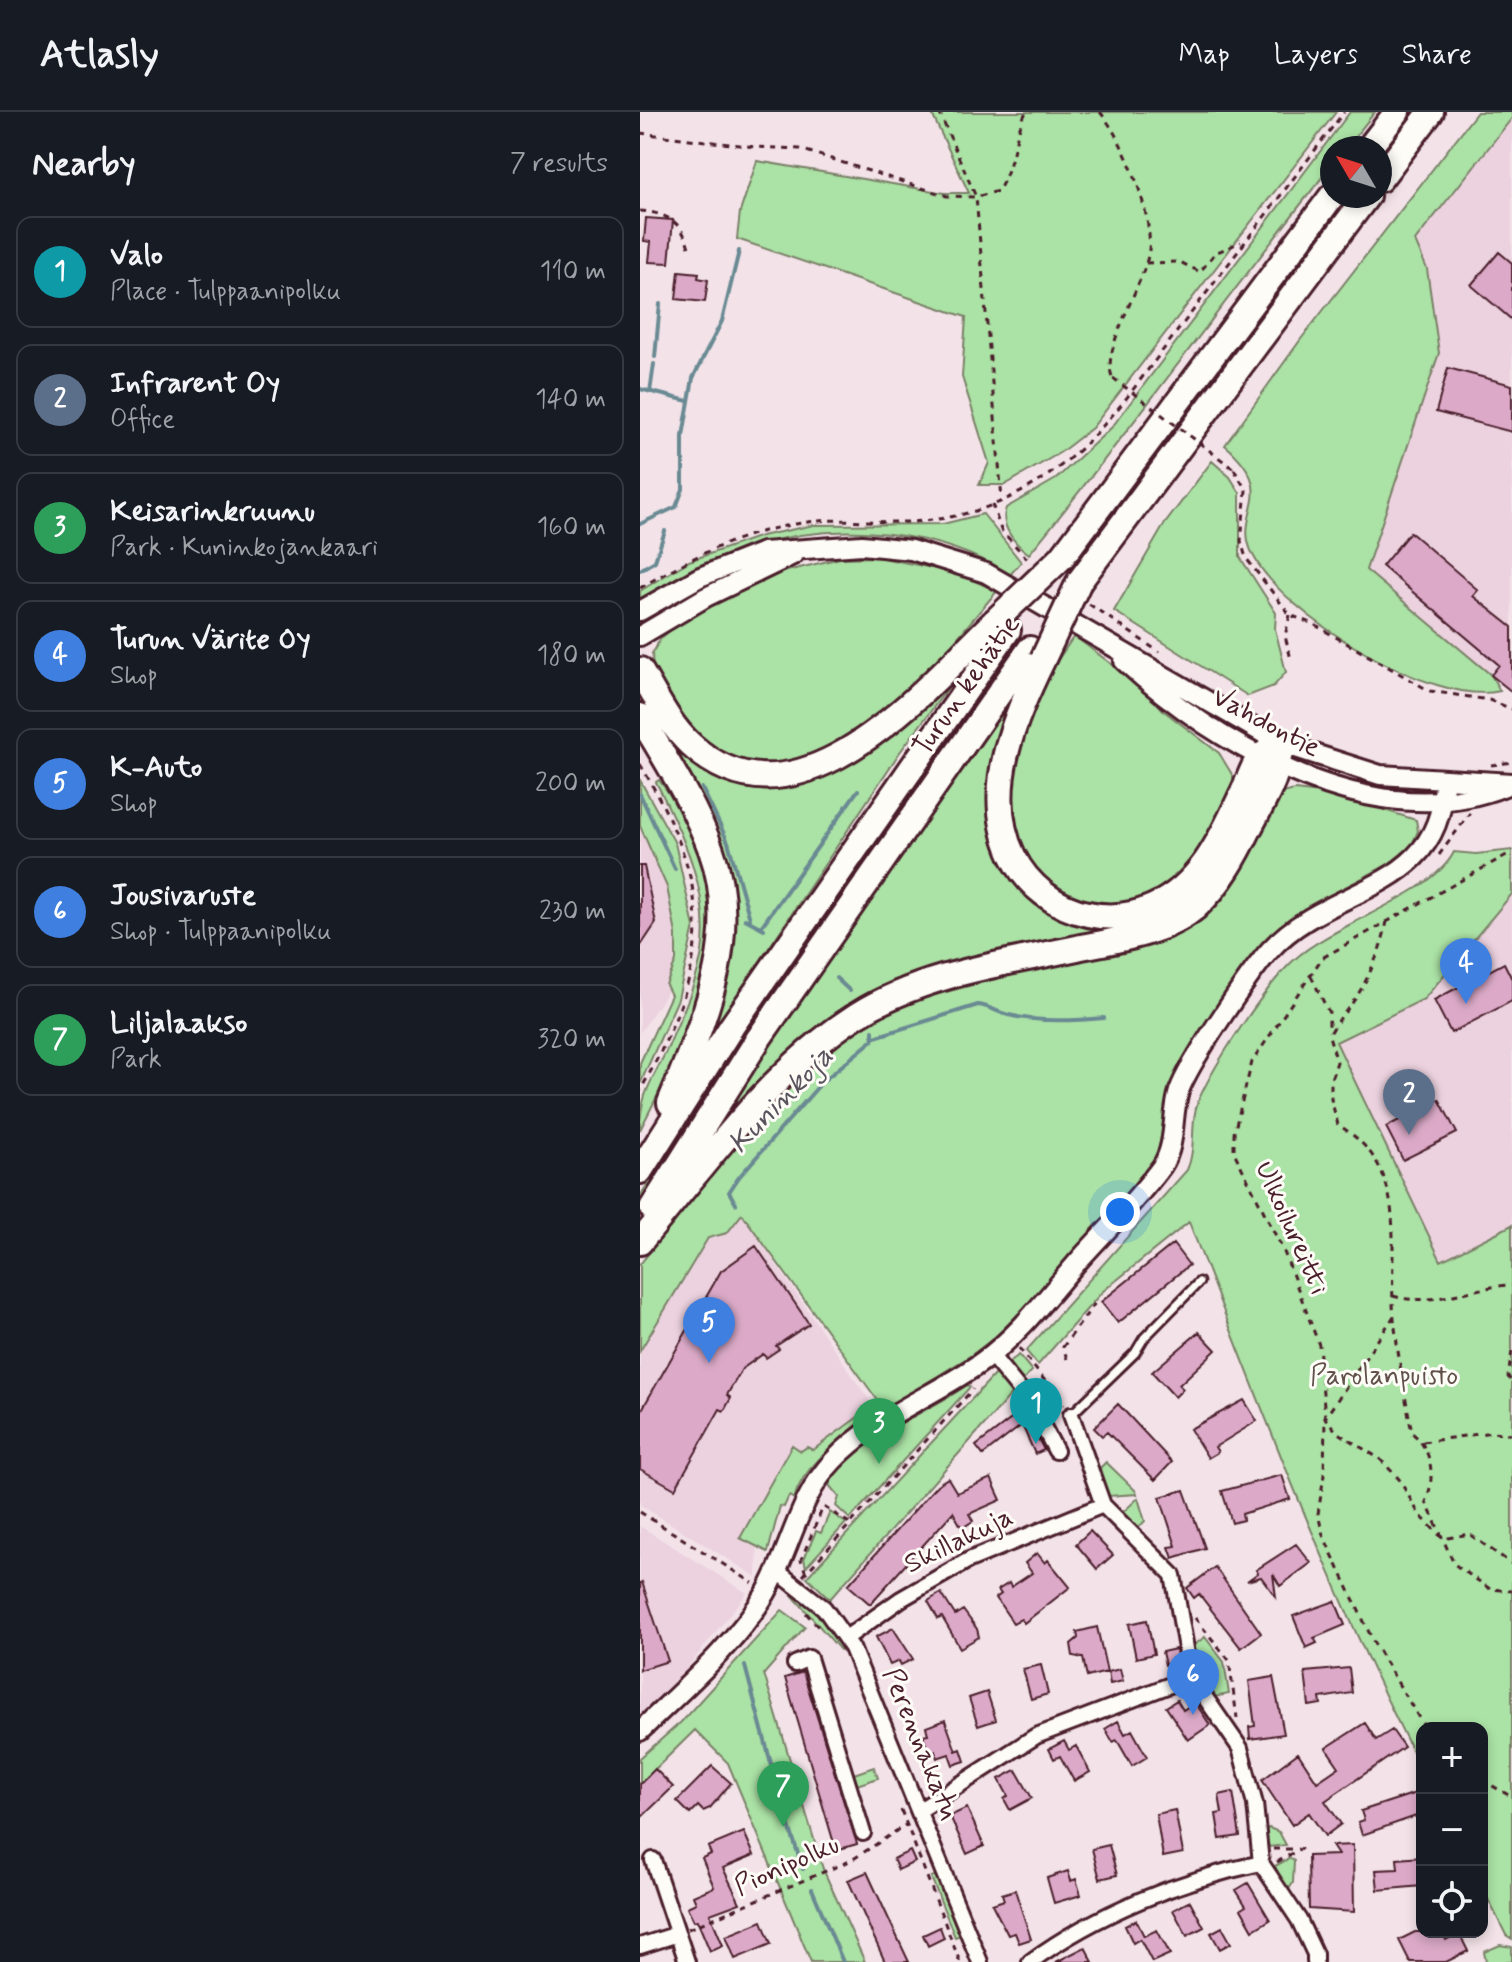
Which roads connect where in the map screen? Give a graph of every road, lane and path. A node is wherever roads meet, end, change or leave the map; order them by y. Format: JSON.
{"nodes":[{"id":1,"x":939,"y":112,"type":"edge"},
{"id":2,"x":1026,"y":112,"type":"edge"},
{"id":3,"x":1100,"y":112,"type":"edge"},
{"id":4,"x":1344,"y":112,"type":"edge"},
{"id":5,"x":1397,"y":112,"type":"edge"},
{"id":6,"x":1431,"y":112,"type":"edge"},
{"id":7,"x":640,"y":133,"type":"edge"},
{"id":8,"x":1378,"y":136,"type":"edge"},
{"id":9,"x":1392,"y":163,"type":"edge"},
{"id":10,"x":976,"y":197,"type":"junction"},
{"id":11,"x":1323,"y":208,"type":"edge"},
{"id":12,"x":1358,"y":208,"type":"edge"},
{"id":13,"x":640,"y":211,"type":"edge"},
{"id":14,"x":1244,"y":240,"type":"junction"},
{"id":15,"x":689,"y":248,"type":"dead end"},
{"id":16,"x":1145,"y":263,"type":"junction"},
{"id":17,"x":1002,"y":499,"type":"junction"},
{"id":18,"x":801,"y":550,"type":"junction"},
{"id":19,"x":1034,"y":565,"type":"dead end"},
{"id":20,"x":1084,"y":581,"type":"junction"},
{"id":21,"x":640,"y":611,"type":"edge"},
{"id":22,"x":1290,"y":615,"type":"junction"},
{"id":23,"x":1001,"y":626,"type":"junction"},
{"id":24,"x":640,"y":636,"type":"edge"},
{"id":25,"x":1036,"y":654,"type":"junction"},
{"id":26,"x":1161,"y":654,"type":"dead end"},
{"id":27,"x":1291,"y":659,"type":"dead end"},
{"id":28,"x":640,"y":670,"type":"edge"},
{"id":29,"x":1512,"y":709,"type":"edge"},
{"id":30,"x":640,"y":716,"type":"edge"},
{"id":31,"x":1273,"y":756,"type":"junction"},
{"id":32,"x":1512,"y":762,"type":"edge"},
{"id":33,"x":640,"y":764,"type":"edge"},
{"id":34,"x":1483,"y":765,"type":"dead end"},
{"id":35,"x":1444,"y":781,"type":"junction"},
{"id":36,"x":1512,"y":783,"type":"edge"},
{"id":37,"x":1444,"y":802,"type":"junction"},
{"id":38,"x":1512,"y":852,"type":"edge"},
{"id":39,"x":1387,"y":921,"type":"junction"},
{"id":40,"x":1310,"y":974,"type":"junction"},
{"id":41,"x":1329,"y":1036,"type":"junction"},
{"id":42,"x":640,"y":1091,"type":"edge"},
{"id":43,"x":643,"y":1166,"type":"edge"},
{"id":44,"x":640,"y":1227,"type":"edge"},
{"id":45,"x":640,"y":1242,"type":"edge"},
{"id":46,"x":1199,"y":1282,"type":"dead end"},
{"id":47,"x":1512,"y":1285,"type":"edge"},
{"id":48,"x":1393,"y":1296,"type":"junction"},
{"id":49,"x":1095,"y":1303,"type":"dead end"},
{"id":50,"x":1394,"y":1316,"type":"junction"},
{"id":51,"x":1018,"y":1347,"type":"dead end"},
{"id":52,"x":1512,"y":1351,"type":"edge"},
{"id":53,"x":991,"y":1355,"type":"junction"},
{"id":54,"x":1067,"y":1359,"type":"dead end"},
{"id":55,"x":1512,"y":1381,"type":"edge"},
{"id":56,"x":1071,"y":1415,"type":"junction"},
{"id":57,"x":1325,"y":1418,"type":"junction"},
{"id":58,"x":1512,"y":1434,"type":"edge"},
{"id":59,"x":1423,"y":1442,"type":"junction"},
{"id":60,"x":1056,"y":1451,"type":"dead end"},
{"id":61,"x":826,"y":1499,"type":"dead end"},
{"id":62,"x":1103,"y":1505,"type":"junction"},
{"id":63,"x":823,"y":1506,"type":"junction"},
{"id":64,"x":640,"y":1512,"type":"edge"},
{"id":65,"x":851,"y":1524,"type":"dead end"},
{"id":66,"x":1443,"y":1539,"type":"junction"},
{"id":67,"x":1512,"y":1564,"type":"edge"},
{"id":68,"x":777,"y":1571,"type":"junction"},
{"id":69,"x":806,"y":1573,"type":"dead end"},
{"id":70,"x":756,"y":1585,"type":"dead end"},
{"id":71,"x":1512,"y":1591,"type":"edge"},
{"id":72,"x":1177,"y":1596,"type":"junction"},
{"id":73,"x":799,"y":1606,"type":"dead end"},
{"id":74,"x":821,"y":1630,"type":"dead end"},
{"id":75,"x":846,"y":1638,"type":"junction"},
{"id":76,"x":795,"y":1664,"type":"dead end"},
{"id":77,"x":1191,"y":1677,"type":"junction"},
{"id":78,"x":1421,"y":1722,"type":"edge"},
{"id":79,"x":640,"y":1731,"type":"edge"},
{"id":80,"x":1239,"y":1746,"type":"junction"},
{"id":81,"x":1488,"y":1783,"type":"edge"},
{"id":82,"x":1512,"y":1797,"type":"edge"},
{"id":83,"x":901,"y":1810,"type":"dead end"},
{"id":84,"x":920,"y":1810,"type":"junction"},
{"id":85,"x":907,"y":1824,"type":"junction"},
{"id":86,"x":863,"y":1833,"type":"dead end"},
{"id":87,"x":653,"y":1860,"type":"dead end"},
{"id":88,"x":1261,"y":1860,"type":"junction"},
{"id":89,"x":678,"y":1934,"type":"junction"},
{"id":90,"x":640,"y":1946,"type":"edge"},
{"id":91,"x":687,"y":1962,"type":"edge"},
{"id":92,"x":960,"y":1962,"type":"edge"},
{"id":93,"x":980,"y":1962,"type":"edge"},
{"id":94,"x":1030,"y":1962,"type":"edge"},
{"id":95,"x":1315,"y":1962,"type":"edge"}],
"edges":[{"from":1,"to":10,"type":"path"},
{"from":2,"to":10,"type":"path"},
{"from":3,"to":16,"type":"path"},
{"from":4,"to":14,"type":"path"},
{"from":5,"to":8,"type":"highway"},
{"from":6,"to":9,"type":"highway"},
{"from":7,"to":10,"type":"path"},
{"from":10,"to":17,"type":"path"},
{"from":11,"to":23,"type":"highway","bridge":true},
{"from":12,"to":20,"type":"highway"},
{"from":13,"to":15,"type":"path"},
{"from":14,"to":16,"type":"path"},
{"from":14,"to":17,"type":"path"},
{"from":16,"to":22,"type":"path","bridge":true},
{"from":17,"to":19,"type":"path"},
{"from":18,"to":21,"type":"street","name":"Vahdontie"},
{"from":18,"to":24,"type":"street","name":"Vahdontie"},
{"from":18,"to":31,"type":"street","name":"Vahdontie"},
{"from":20,"to":25,"type":"highway","bridge":true},
{"from":20,"to":26,"type":"path"},
{"from":22,"to":27,"type":"path"},
{"from":22,"to":29,"type":"path"},
{"from":23,"to":28,"type":"highway"},
{"from":23,"to":43,"type":"highway","name":"Turun kehätie"},
{"from":25,"to":31,"type":"highway"},
{"from":25,"to":44,"type":"highway","name":"Turun kehätie"},
{"from":30,"to":43,"type":"highway"},
{"from":31,"to":35,"type":"street","name":"Vahdontie"},
{"from":31,"to":37,"type":"street","name":"Vahdontie"},
{"from":31,"to":45,"type":"highway"},
{"from":32,"to":34,"type":"path"},
{"from":33,"to":42,"type":"path"},
{"from":35,"to":36,"type":"street","name":"Vahdontie"},
{"from":35,"to":37,"type":"street"},
{"from":36,"to":37,"type":"street","name":"Vahdontie"},
{"from":37,"to":53,"type":"street"},
{"from":38,"to":39,"type":"path","name":"Ulkoilureitti"},
{"from":39,"to":40,"type":"path","name":"Ulkoilureitti"},
{"from":39,"to":41,"type":"path"},
{"from":40,"to":41,"type":"path"},
{"from":40,"to":57,"type":"path","name":"Ulkoilureitti"},
{"from":41,"to":48,"type":"path"},
{"from":46,"to":56,"type":"lane"},
{"from":47,"to":48,"type":"path"},
{"from":48,"to":50,"type":"path"},
{"from":49,"to":54,"type":"path"},
{"from":50,"to":57,"type":"path"},
{"from":50,"to":59,"type":"path"},
{"from":51,"to":56,"type":"path"},
{"from":52,"to":55,"type":"path"},
{"from":53,"to":60,"type":"street"},
{"from":53,"to":68,"type":"street"},
{"from":56,"to":62,"type":"street"},
{"from":57,"to":66,"type":"path"},
{"from":57,"to":78,"type":"path","name":"Ulkoilureitti"},
{"from":58,"to":59,"type":"path"},
{"from":59,"to":66,"type":"path"},
{"from":61,"to":63,"type":"path"},
{"from":62,"to":72,"type":"street"},
{"from":62,"to":75,"type":"street","name":"Skillakuja"},
{"from":63,"to":65,"type":"path"},
{"from":63,"to":69,"type":"path"},
{"from":64,"to":70,"type":"path"},
{"from":66,"to":67,"type":"path"},
{"from":66,"to":71,"type":"path"},
{"from":68,"to":75,"type":"street","name":"Perennakatu"},
{"from":68,"to":79,"type":"street"},
{"from":72,"to":77,"type":"street"},
{"from":72,"to":80,"type":"path"},
{"from":73,"to":74,"type":"path"},
{"from":75,"to":84,"type":"street","name":"Perennakatu"},
{"from":76,"to":86,"type":"street"},
{"from":77,"to":80,"type":"street"},
{"from":77,"to":84,"type":"street"},
{"from":80,"to":88,"type":"street"},
{"from":81,"to":82,"type":"path"},
{"from":83,"to":85,"type":"path"},
{"from":84,"to":93,"type":"street","name":"Perennakatu"},
{"from":85,"to":89,"type":"path","name":"Pionipolku"},
{"from":85,"to":92,"type":"path"},
{"from":87,"to":89,"type":"street"},
{"from":88,"to":88,"type":"path"},
{"from":88,"to":94,"type":"street"},
{"from":88,"to":95,"type":"street"},
{"from":89,"to":90,"type":"street"},
{"from":89,"to":91,"type":"street"}]}
